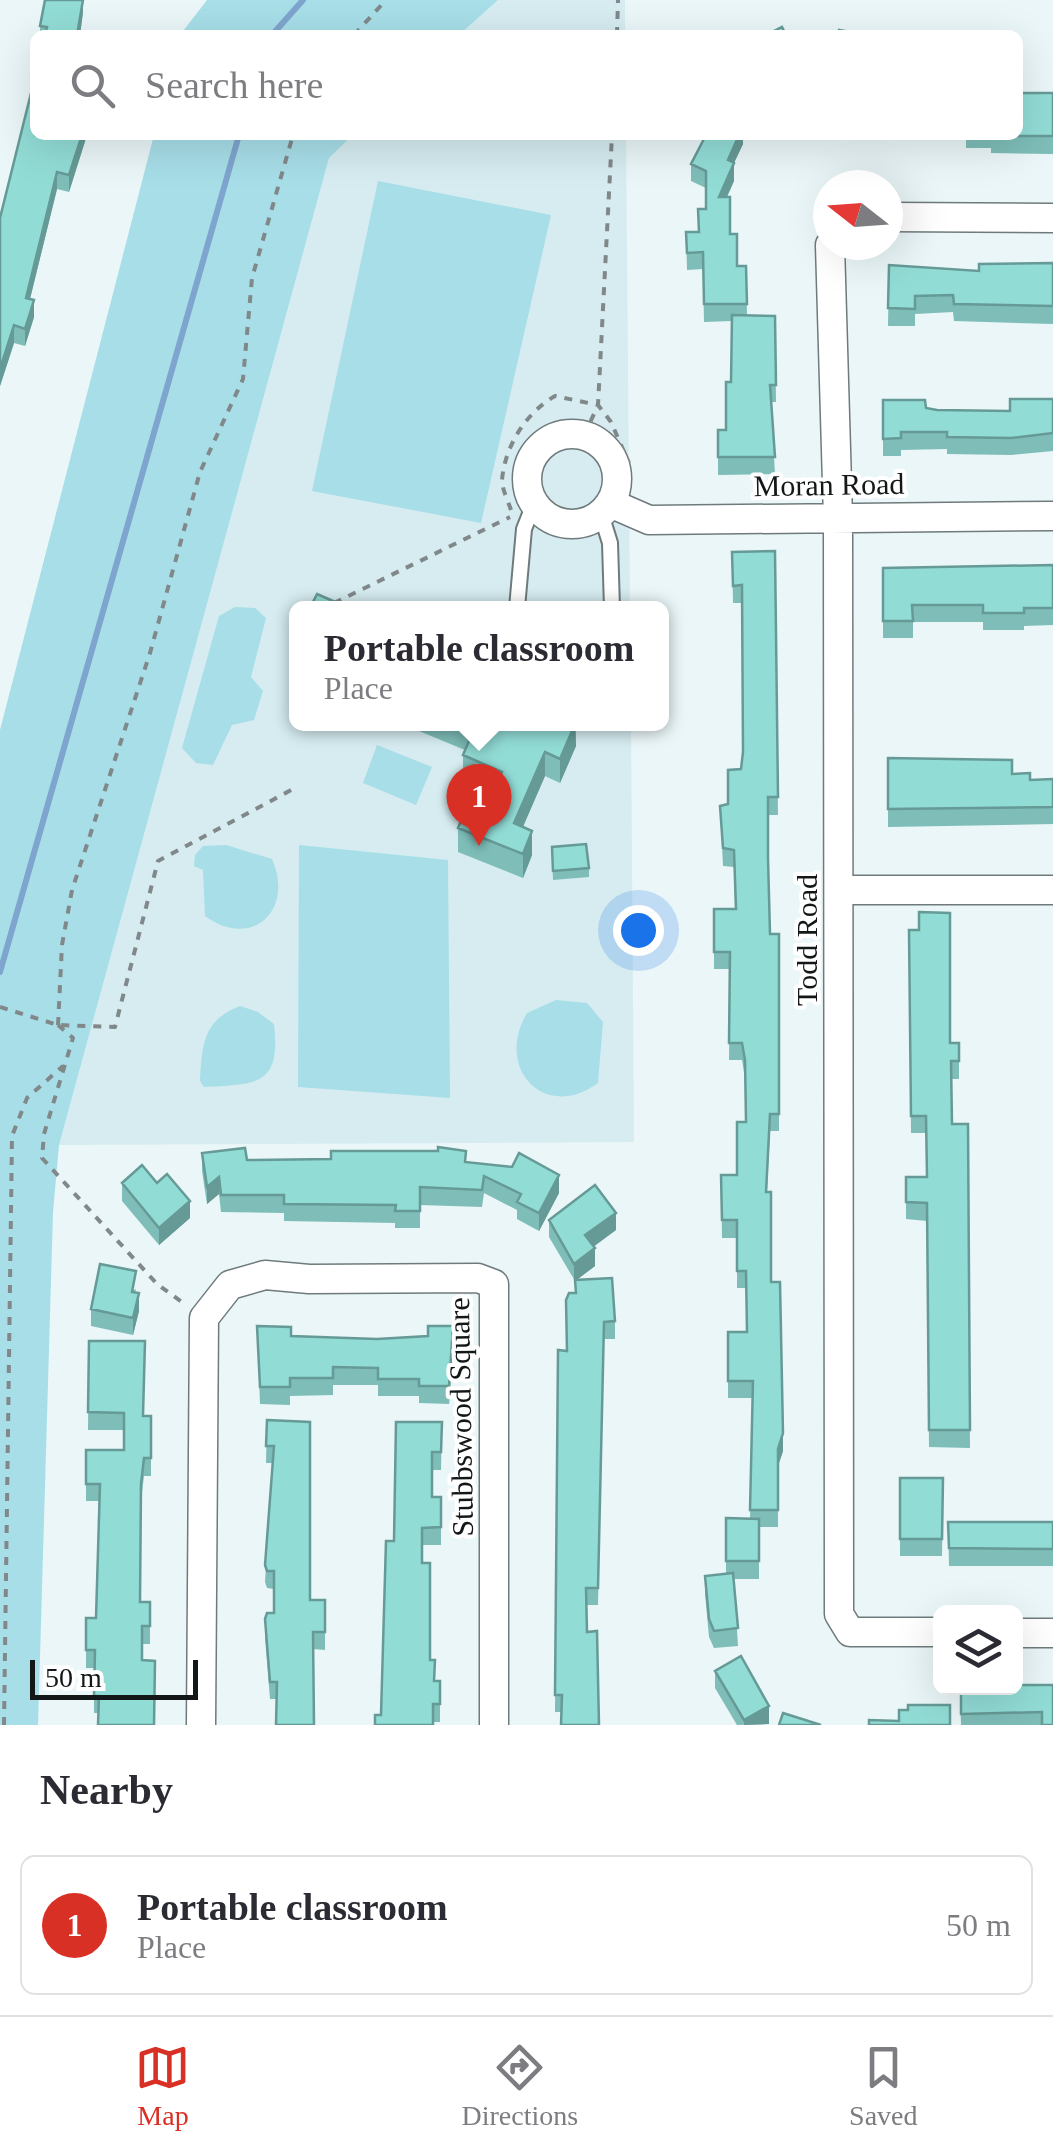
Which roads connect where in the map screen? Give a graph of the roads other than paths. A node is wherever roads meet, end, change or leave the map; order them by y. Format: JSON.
{"nodes":[{"id":1,"x":903,"y":218,"type":"edge"},
{"id":2,"x":1053,"y":218,"type":"edge"},
{"id":3,"x":830,"y":260,"type":"edge"},
{"id":4,"x":534,"y":504,"type":"junction"},
{"id":5,"x":605,"y":509,"type":"junction"},
{"id":6,"x":1053,"y":516,"type":"edge"},
{"id":7,"x":838,"y":518,"type":"junction"},
{"id":8,"x":518,"y":601,"type":"edge"},
{"id":9,"x":612,"y":601,"type":"edge"},
{"id":10,"x":840,"y":890,"type":"junction"},
{"id":11,"x":1053,"y":890,"type":"edge"},
{"id":12,"x":933,"y":1632,"type":"edge"},
{"id":13,"x":1023,"y":1633,"type":"edge"},
{"id":14,"x":1053,"y":1633,"type":"edge"},
{"id":15,"x":201,"y":1725,"type":"edge"},
{"id":16,"x":494,"y":1725,"type":"edge"}],
"edges":[{"from":1,"to":2,"type":"street"},
{"from":3,"to":7,"type":"street","name":"Todd Road"},
{"from":4,"to":5,"type":"street","name":"Moran Road"},
{"from":4,"to":5,"type":"street"},
{"from":4,"to":8,"type":"lane"},
{"from":5,"to":7,"type":"street","name":"Moran Road"},
{"from":5,"to":9,"type":"lane"},
{"from":6,"to":7,"type":"street","name":"Moran Road"},
{"from":7,"to":10,"type":"street","name":"Todd Road"},
{"from":10,"to":11,"type":"street"},
{"from":10,"to":12,"type":"street","name":"Todd Road"},
{"from":13,"to":14,"type":"street"},
{"from":15,"to":16,"type":"street","name":"Stubbswood Square"}]}
